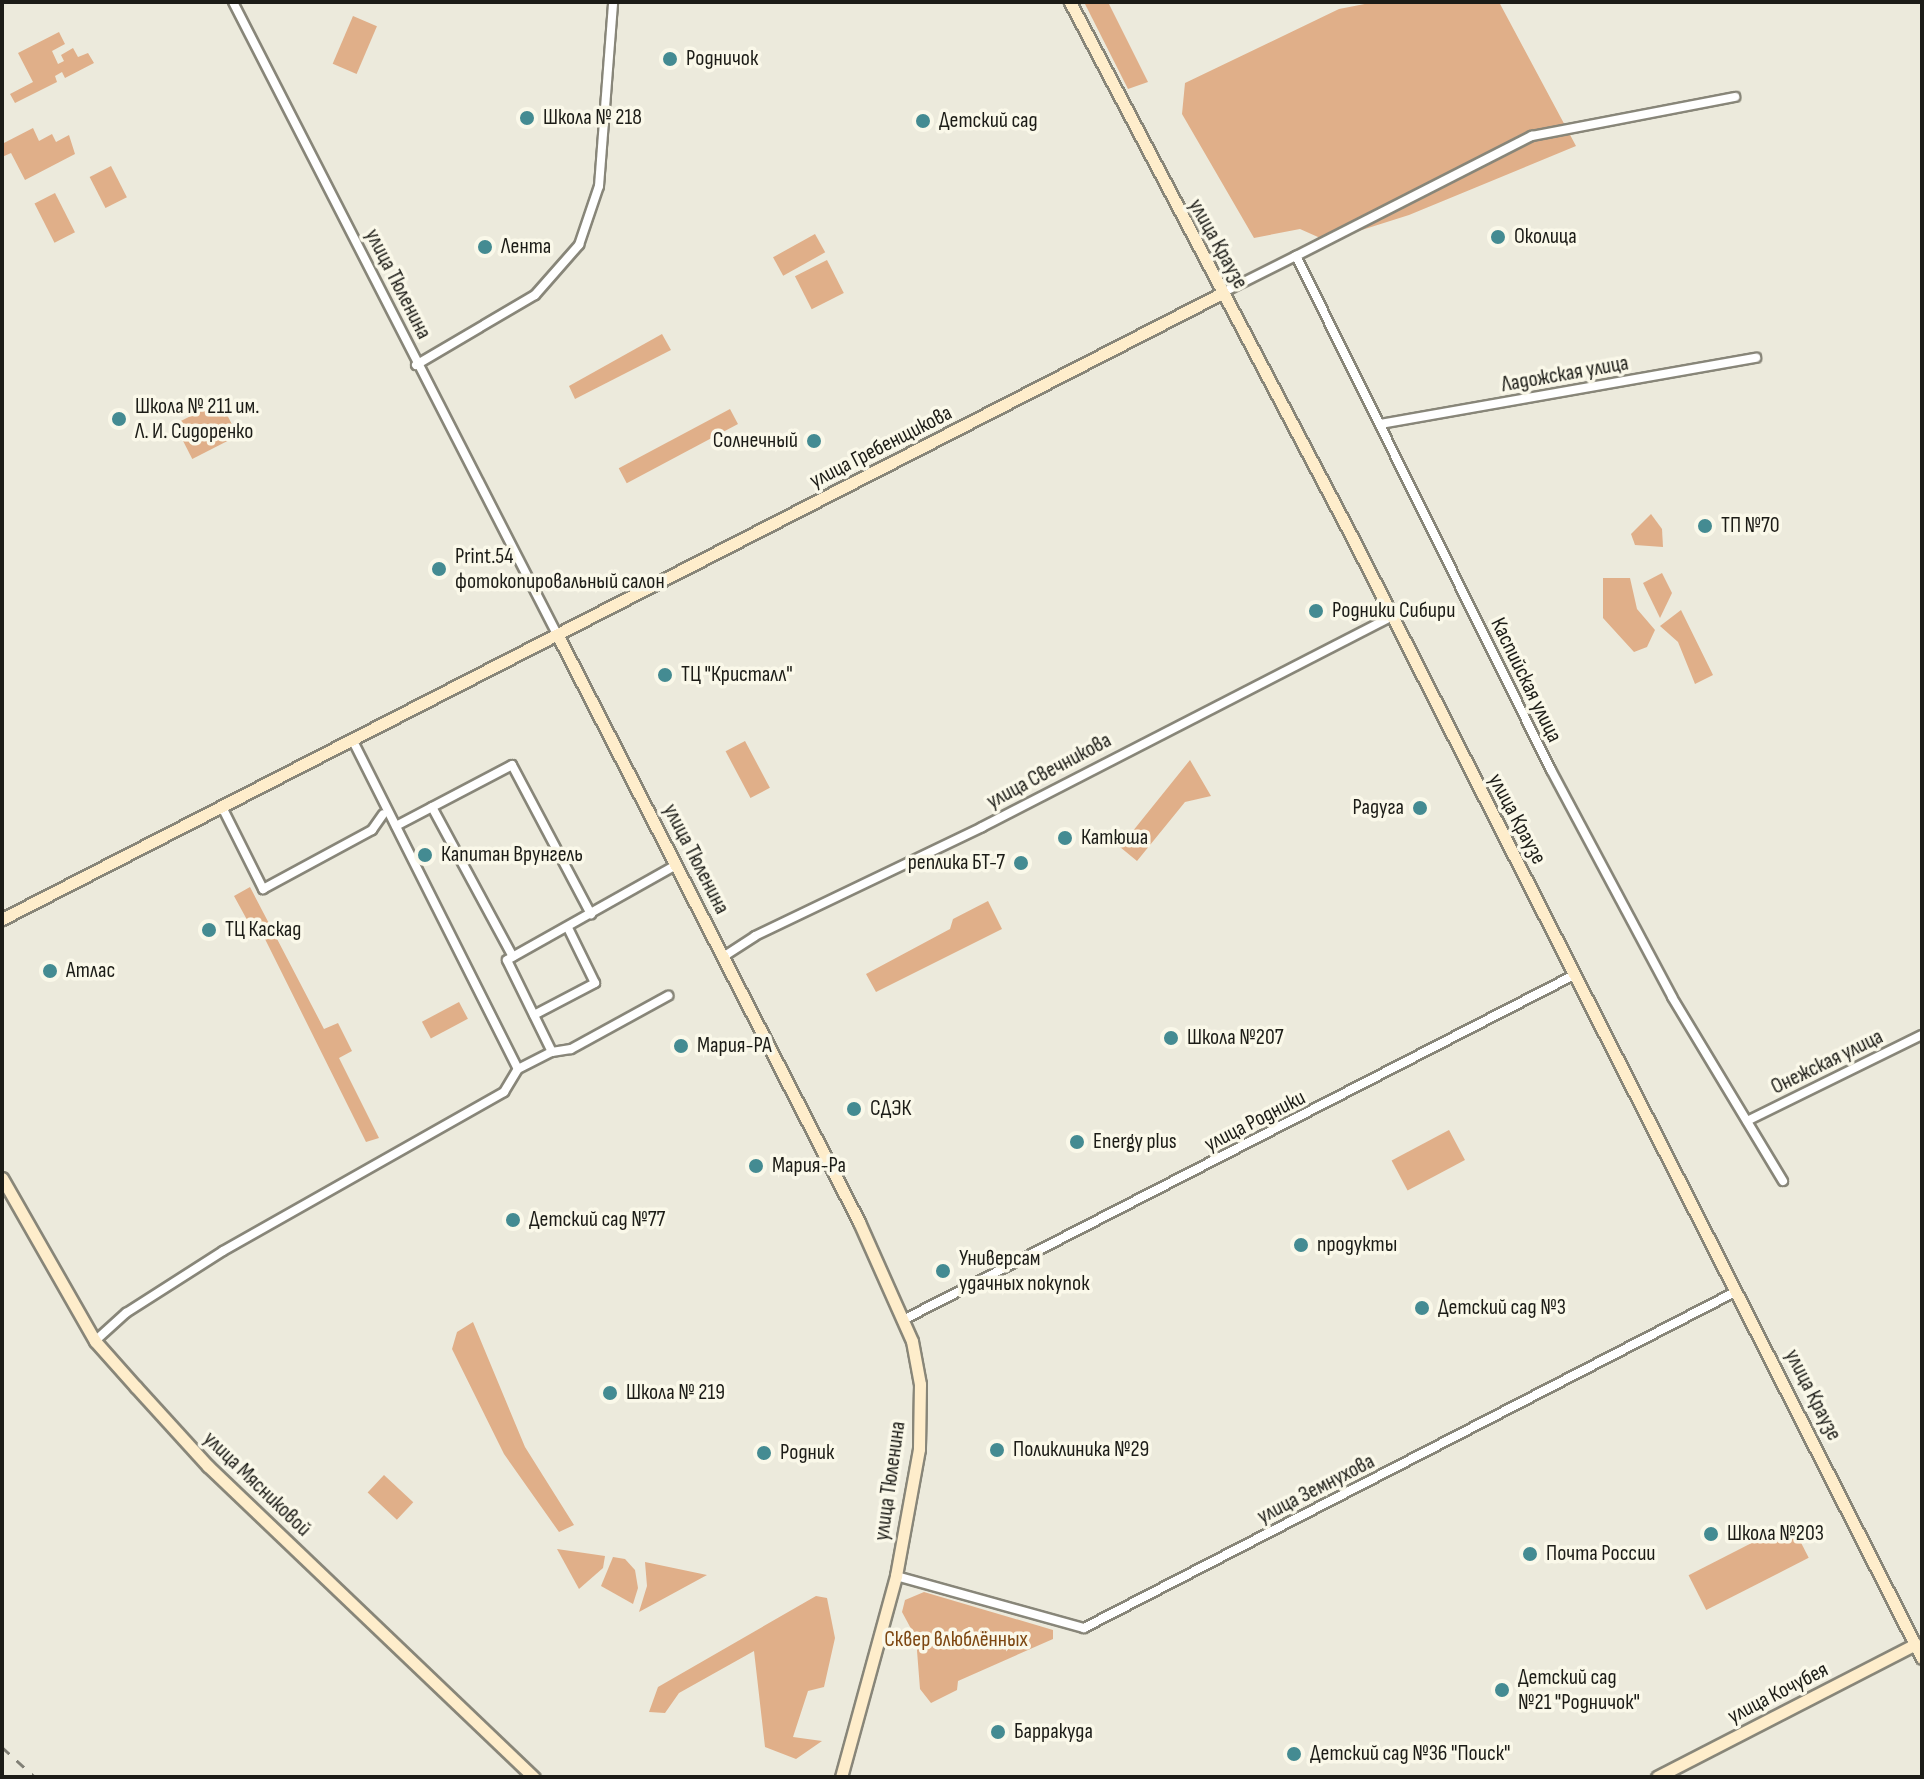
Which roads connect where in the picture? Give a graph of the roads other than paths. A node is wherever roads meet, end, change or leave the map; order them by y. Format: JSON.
{"nodes":[{"id":1,"x":233,"y":2,"type":"edge"},
{"id":2,"x":613,"y":2,"type":"edge"},
{"id":3,"x":1070,"y":2,"type":"edge"},
{"id":4,"x":1735,"y":97,"type":"dead end"},
{"id":5,"x":1296,"y":256,"type":"junction"},
{"id":6,"x":1222,"y":293,"type":"junction"},
{"id":7,"x":1756,"y":358,"type":"dead end"},
{"id":8,"x":416,"y":365,"type":"junction"},
{"id":9,"x":1380,"y":424,"type":"junction"},
{"id":10,"x":1392,"y":616,"type":"junction"},
{"id":11,"x":558,"y":636,"type":"junction"},
{"id":12,"x":353,"y":741,"type":"junction"},
{"id":13,"x":222,"y":807,"type":"junction"},
{"id":14,"x":432,"y":807,"type":"junction"},
{"id":15,"x":383,"y":814,"type":"dead end"},
{"id":16,"x":396,"y":826,"type":"junction"},
{"id":17,"x":676,"y":865,"type":"junction"},
{"id":18,"x":591,"y":914,"type":"junction"},
{"id":19,"x":2,"y":919,"type":"edge"},
{"id":20,"x":568,"y":928,"type":"junction"},
{"id":21,"x":513,"y":957,"type":"junction"},
{"id":22,"x":723,"y":957,"type":"junction"},
{"id":23,"x":1576,"y":974,"type":"junction"},
{"id":24,"x":668,"y":996,"type":"dead end"},
{"id":25,"x":534,"y":1015,"type":"junction"},
{"id":26,"x":1922,"y":1035,"type":"edge"},
{"id":27,"x":552,"y":1052,"type":"junction"},
{"id":28,"x":518,"y":1069,"type":"junction"},
{"id":29,"x":1747,"y":1121,"type":"junction"},
{"id":30,"x":2,"y":1178,"type":"edge"},
{"id":31,"x":1783,"y":1181,"type":"dead end"},
{"id":32,"x":1737,"y":1291,"type":"junction"},
{"id":33,"x":905,"y":1319,"type":"junction"},
{"id":34,"x":95,"y":1341,"type":"junction"},
{"id":35,"x":896,"y":1576,"type":"junction"},
{"id":36,"x":1916,"y":1644,"type":"junction"},
{"id":37,"x":1922,"y":1658,"type":"edge"},
{"id":38,"x":534,"y":1777,"type":"edge"},
{"id":39,"x":841,"y":1777,"type":"edge"},
{"id":40,"x":1657,"y":1777,"type":"edge"}],
"edges":[{"from":1,"to":8,"type":"street","name":"улица Тюленина"},
{"from":2,"to":8,"type":"street"},
{"from":3,"to":6,"type":"street","name":"улица Краузе"},
{"from":4,"to":5,"type":"street"},
{"from":5,"to":6,"type":"street"},
{"from":5,"to":9,"type":"street","name":"Каспийская улица"},
{"from":6,"to":10,"type":"street","name":"улица Краузе"},
{"from":6,"to":11,"type":"street","name":"улица Гребенщикова"},
{"from":7,"to":9,"type":"street","name":"Ладожская улица"},
{"from":8,"to":11,"type":"street","name":"улица Тюленина"},
{"from":9,"to":29,"type":"street","name":"Каспийская улица"},
{"from":10,"to":22,"type":"street","name":"улица Свечникова"},
{"from":10,"to":23,"type":"street","name":"улица Краузе"},
{"from":11,"to":12,"type":"street","name":"улица Гребенщикова"},
{"from":11,"to":17,"type":"street","name":"улица Тюленина"},
{"from":12,"to":13,"type":"street","name":"улица Гребенщикова"},
{"from":12,"to":16,"type":"street"},
{"from":13,"to":15,"type":"street"},
{"from":13,"to":19,"type":"street","name":"улица Гребенщикова"},
{"from":14,"to":16,"type":"street"},
{"from":14,"to":18,"type":"street"},
{"from":14,"to":21,"type":"street"},
{"from":16,"to":28,"type":"street"},
{"from":17,"to":18,"type":"street"},
{"from":17,"to":22,"type":"street","name":"улица Тюленина"},
{"from":18,"to":20,"type":"street"},
{"from":20,"to":21,"type":"street"},
{"from":20,"to":25,"type":"street"},
{"from":21,"to":25,"type":"street"},
{"from":22,"to":33,"type":"street","name":"улица Тюленина"},
{"from":23,"to":32,"type":"street","name":"улица Краузе"},
{"from":23,"to":33,"type":"street","name":"улица Родники"},
{"from":24,"to":27,"type":"street"},
{"from":25,"to":27,"type":"street"},
{"from":26,"to":29,"type":"street","name":"Онежская улица"},
{"from":27,"to":28,"type":"street"},
{"from":28,"to":34,"type":"street"},
{"from":29,"to":31,"type":"street","name":"Каспийская улица"},
{"from":30,"to":34,"type":"street","name":"улица Мясниковой"},
{"from":32,"to":35,"type":"street","name":"улица Земнухова"},
{"from":32,"to":36,"type":"street","name":"улица Краузе"},
{"from":33,"to":35,"type":"street","name":"улица Тюленина"},
{"from":34,"to":38,"type":"street","name":"улица Мясниковой"},
{"from":35,"to":39,"type":"street","name":"улица Тюленина"},
{"from":36,"to":37,"type":"street","name":"улица Краузе"},
{"from":36,"to":40,"type":"street","name":"улица Кочубея"}]}
